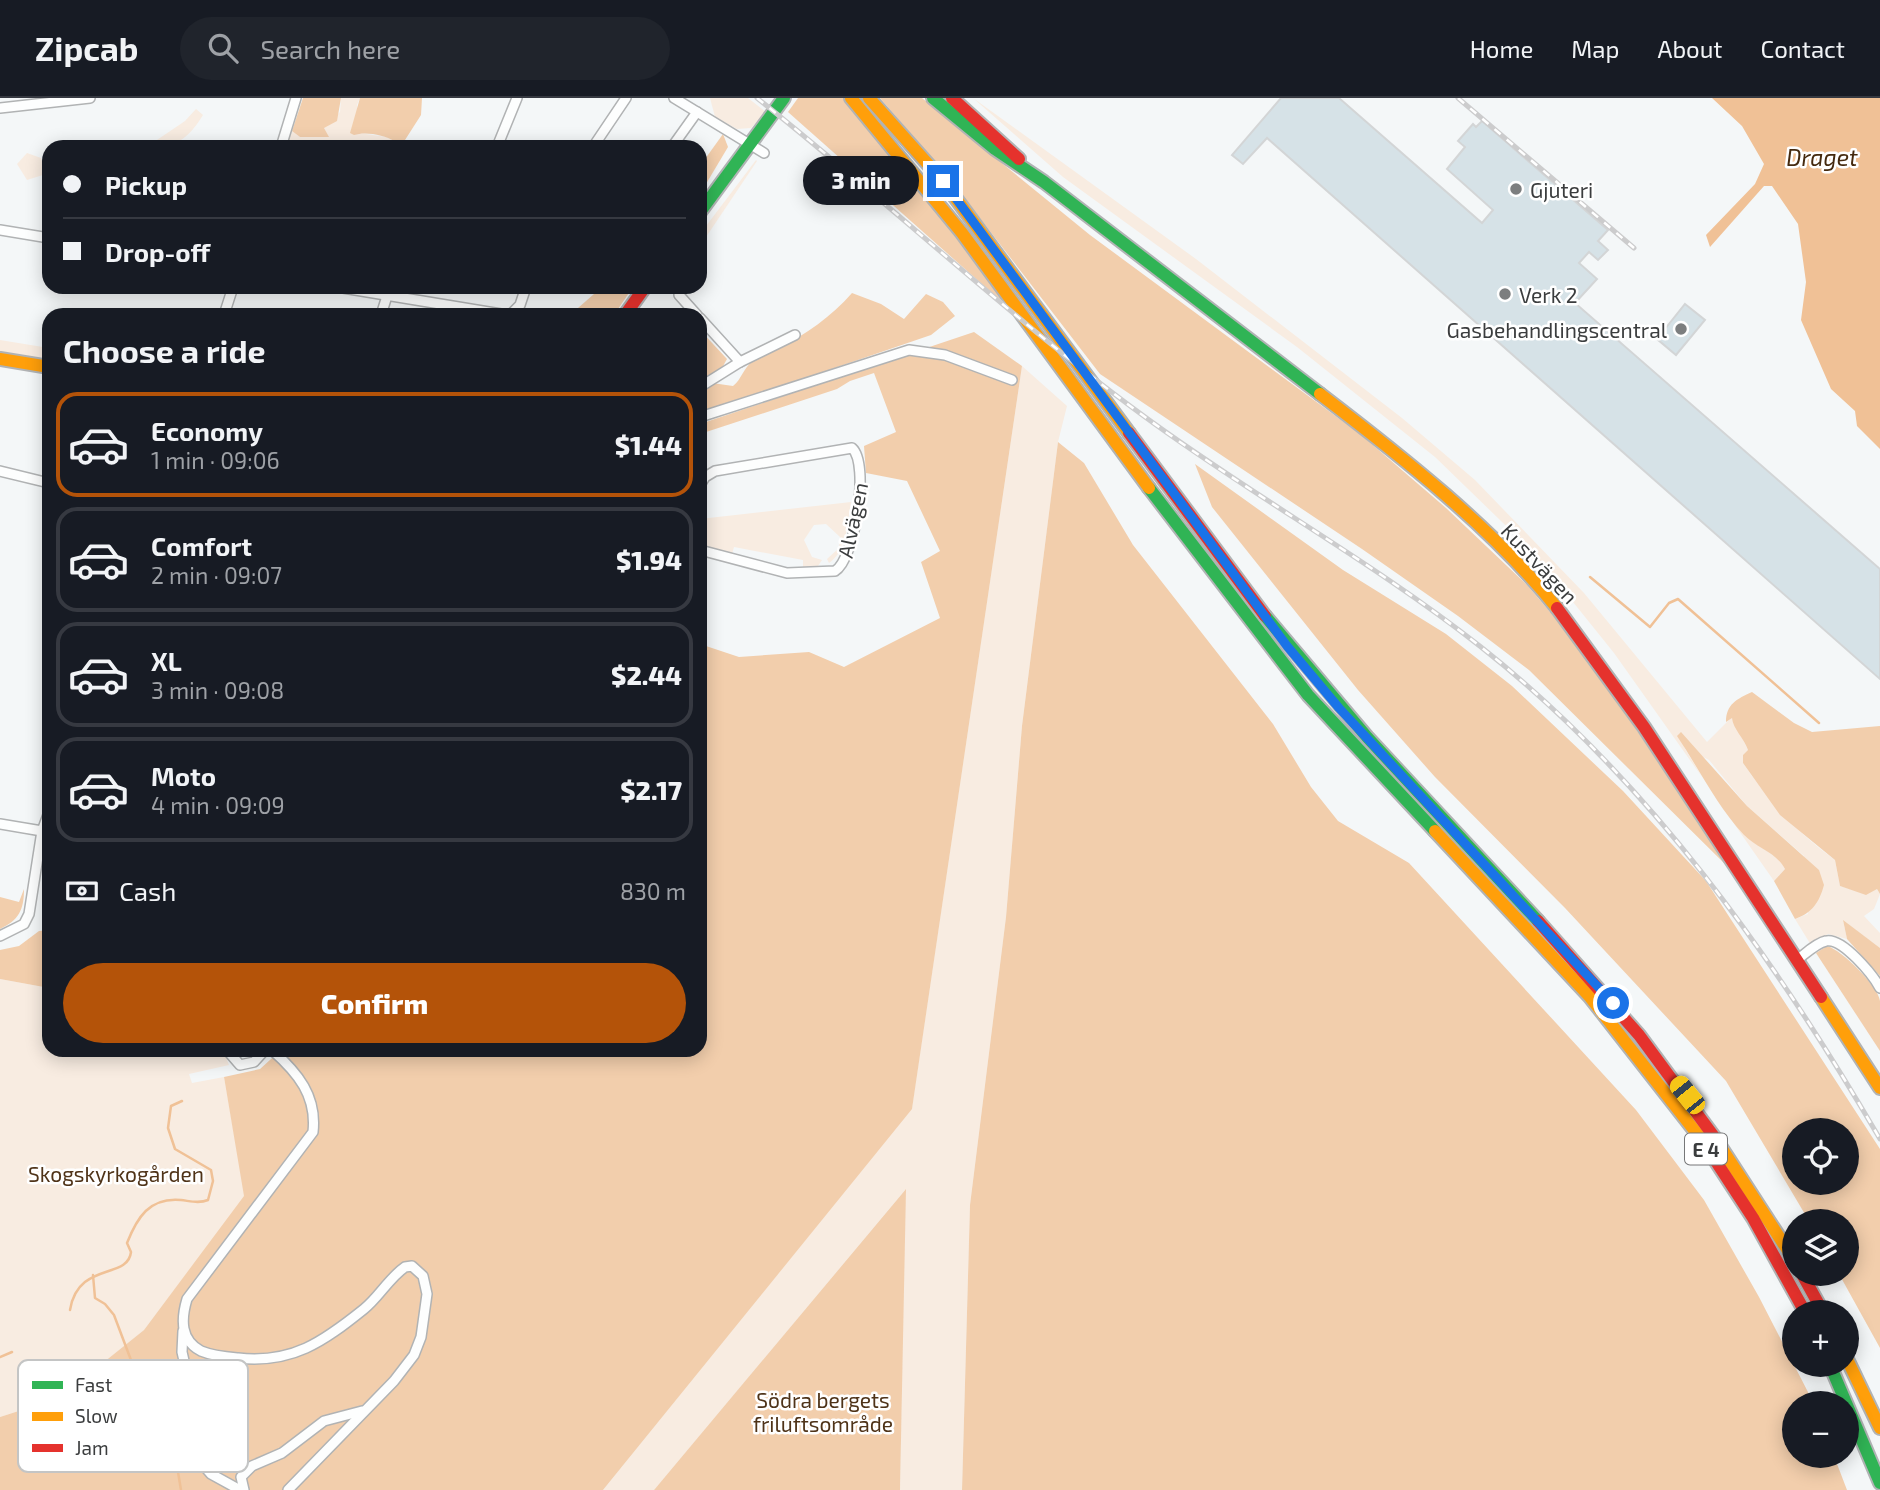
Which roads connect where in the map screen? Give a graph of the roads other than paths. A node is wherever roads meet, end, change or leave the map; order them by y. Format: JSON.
{"nodes":[{"id":1,"x":90,"y":98,"type":"edge"},
{"id":2,"x":296,"y":98,"type":"edge"},
{"id":3,"x":517,"y":98,"type":"edge"},
{"id":4,"x":626,"y":98,"type":"edge"},
{"id":5,"x":674,"y":98,"type":"edge"},
{"id":6,"x":784,"y":98,"type":"edge"},
{"id":7,"x":851,"y":98,"type":"edge"},
{"id":8,"x":869,"y":98,"type":"edge"},
{"id":9,"x":933,"y":98,"type":"edge"},
{"id":10,"x":952,"y":98,"type":"edge"},
{"id":11,"x":0,"y":108,"type":"edge"},
{"id":12,"x":697,"y":112,"type":"junction"},
{"id":13,"x":283,"y":140,"type":"edge"},
{"id":14,"x":500,"y":140,"type":"edge"},
{"id":15,"x":598,"y":140,"type":"edge"},
{"id":16,"x":677,"y":140,"type":"edge"},
{"id":17,"x":750,"y":144,"type":"junction"},
{"id":18,"x":764,"y":153,"type":"dead end"},
{"id":19,"x":1044,"y":182,"type":"junction"},
{"id":20,"x":707,"y":202,"type":"edge"},
{"id":21,"x":0,"y":230,"type":"edge"},
{"id":22,"x":42,"y":237,"type":"edge"},
{"id":23,"x":376,"y":294,"type":"edge"},
{"id":24,"x":679,"y":295,"type":"dead end"},
{"id":25,"x":387,"y":296,"type":"junction"},
{"id":26,"x":383,"y":308,"type":"edge"},
{"id":27,"x":470,"y":308,"type":"edge"},
{"id":28,"x":691,"y":308,"type":"edge"},
{"id":29,"x":707,"y":325,"type":"edge"},
{"id":30,"x":795,"y":335,"type":"dead end"},
{"id":31,"x":0,"y":359,"type":"edge"},
{"id":32,"x":740,"y":362,"type":"junction"},
{"id":33,"x":42,"y":366,"type":"edge"},
{"id":34,"x":1012,"y":380,"type":"dead end"},
{"id":35,"x":707,"y":383,"type":"edge"},
{"id":36,"x":707,"y":415,"type":"edge"},
{"id":37,"x":0,"y":471,"type":"edge"},
{"id":38,"x":707,"y":476,"type":"edge"},
{"id":39,"x":42,"y":481,"type":"edge"},
{"id":40,"x":707,"y":552,"type":"edge"},
{"id":41,"x":0,"y":824,"type":"edge"},
{"id":42,"x":42,"y":833,"type":"edge"},
{"id":43,"x":42,"y":853,"type":"edge"},
{"id":44,"x":0,"y":936,"type":"edge"},
{"id":45,"x":1797,"y":960,"type":"junction"},
{"id":46,"x":1880,"y":988,"type":"edge"},
{"id":47,"x":233,"y":1057,"type":"edge"},
{"id":48,"x":259,"y":1057,"type":"edge"},
{"id":49,"x":279,"y":1057,"type":"edge"},
{"id":50,"x":1880,"y":1088,"type":"edge"},
{"id":51,"x":1745,"y":1209,"type":"junction"},
{"id":52,"x":1782,"y":1241,"type":"edge"},
{"id":53,"x":1791,"y":1300,"type":"edge"},
{"id":54,"x":1798,"y":1300,"type":"edge"},
{"id":55,"x":183,"y":1326,"type":"junction"},
{"id":56,"x":184,"y":1360,"type":"edge"},
{"id":57,"x":1835,"y":1377,"type":"edge"},
{"id":58,"x":1856,"y":1377,"type":"edge"},
{"id":59,"x":364,"y":1411,"type":"junction"},
{"id":60,"x":1880,"y":1428,"type":"edge"},
{"id":61,"x":1859,"y":1451,"type":"edge"},
{"id":62,"x":248,"y":1470,"type":"edge"},
{"id":63,"x":209,"y":1472,"type":"edge"},
{"id":64,"x":244,"y":1472,"type":"edge"},
{"id":65,"x":1880,"y":1483,"type":"edge"},
{"id":66,"x":242,"y":1490,"type":"edge"},
{"id":67,"x":288,"y":1490,"type":"edge"},
{"id":68,"x":1875,"y":1490,"type":"edge"}],
"edges":[{"from":1,"to":11,"type":"street"},
{"from":2,"to":13,"type":"street"},
{"from":3,"to":14,"type":"street"},
{"from":4,"to":15,"type":"street"},
{"from":5,"to":12,"type":"street"},
{"from":6,"to":17,"type":"main road"},
{"from":7,"to":51,"type":"main road","number":"E 4"},
{"from":8,"to":52,"type":"main road","number":"E 4"},
{"from":9,"to":19,"type":"main road","name":"Kustvägen"},
{"from":10,"to":19,"type":"main road","name":"Kustvägen"},
{"from":12,"to":16,"type":"street"},
{"from":12,"to":17,"type":"street"},
{"from":17,"to":18,"type":"street"},
{"from":17,"to":20,"type":"main road"},
{"from":19,"to":45,"type":"main road","name":"Kustvägen"},
{"from":21,"to":22,"type":"street"},
{"from":23,"to":25,"type":"street"},
{"from":24,"to":28,"type":"street"},
{"from":25,"to":26,"type":"street"},
{"from":25,"to":27,"type":"street"},
{"from":29,"to":32,"type":"street"},
{"from":30,"to":32,"type":"street"},
{"from":31,"to":33,"type":"main road"},
{"from":32,"to":35,"type":"street"},
{"from":34,"to":36,"type":"street"},
{"from":37,"to":39,"type":"street"},
{"from":38,"to":40,"type":"street","name":"Alvägen"},
{"from":41,"to":42,"type":"street"},
{"from":43,"to":44,"type":"street"},
{"from":45,"to":46,"type":"street"},
{"from":45,"to":50,"type":"main road","name":"Kustvägen"},
{"from":47,"to":48,"type":"street"},
{"from":49,"to":55,"type":"street"},
{"from":51,"to":53,"type":"main road","number":"E 4"},
{"from":51,"to":54,"type":"main road","number":"E 4"},
{"from":55,"to":56,"type":"street"},
{"from":55,"to":59,"type":"street"},
{"from":57,"to":65,"type":"main road"},
{"from":58,"to":60,"type":"main road"},
{"from":59,"to":62,"type":"street"},
{"from":59,"to":67,"type":"street"},
{"from":61,"to":68,"type":"main road"},
{"from":63,"to":66,"type":"street"},
{"from":64,"to":66,"type":"street"}]}
